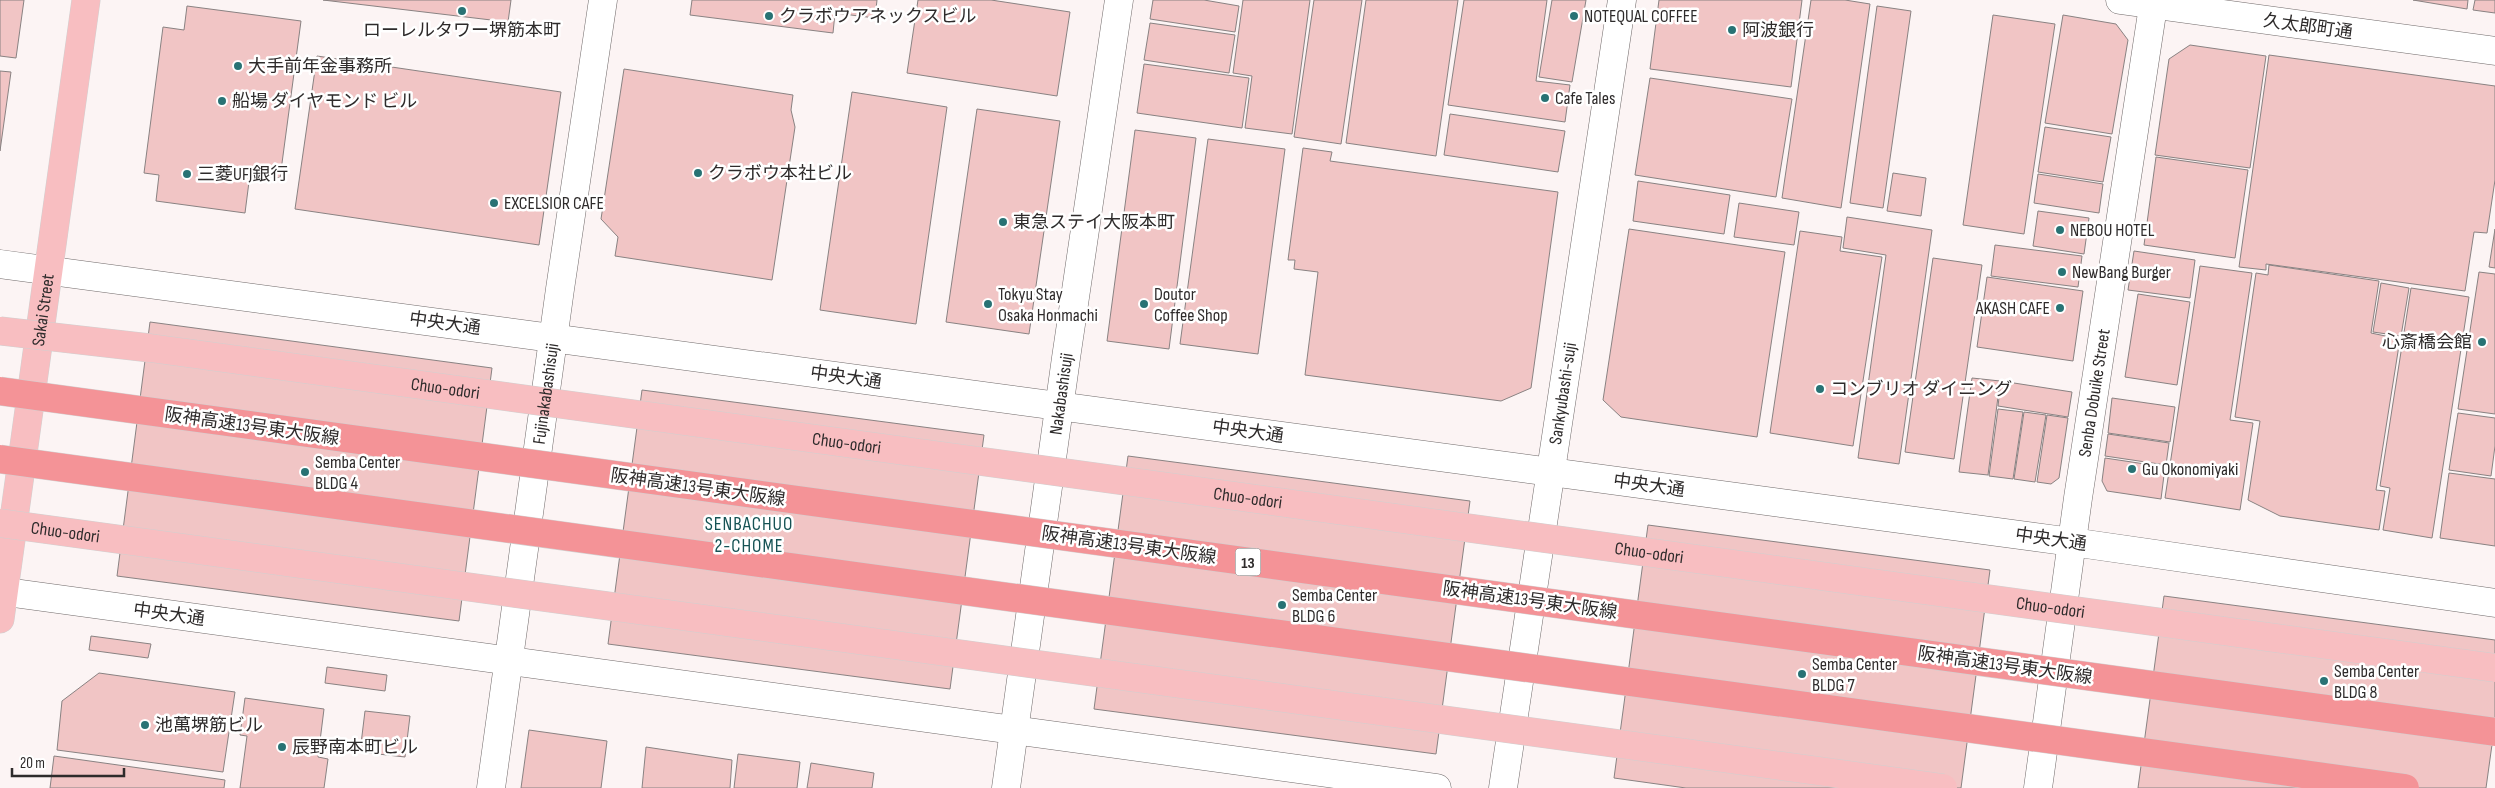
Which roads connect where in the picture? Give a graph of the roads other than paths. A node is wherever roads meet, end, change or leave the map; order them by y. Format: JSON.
{"nodes":[{"id":1,"x":86,"y":0,"type":"edge"},
{"id":2,"x":603,"y":0,"type":"edge"},
{"id":3,"x":1119,"y":0,"type":"edge"},
{"id":4,"x":1622,"y":0,"type":"edge"},
{"id":5,"x":2120,"y":0,"type":"edge"},
{"id":6,"x":2154,"y":2,"type":"edge"},
{"id":7,"x":2495,"y":51,"type":"edge"},
{"id":8,"x":0,"y":264,"type":"edge"},
{"id":9,"x":47,"y":270,"type":"junction"},
{"id":10,"x":0,"y":331,"type":"edge"},
{"id":11,"x":553,"y":337,"type":"junction"},
{"id":12,"x":0,"y":392,"type":"edge"},
{"id":13,"x":1059,"y":406,"type":"junction"},
{"id":14,"x":0,"y":460,"type":"edge"},
{"id":15,"x":1551,"y":472,"type":"junction"},
{"id":16,"x":0,"y":523,"type":"edge"},
{"id":17,"x":2072,"y":542,"type":"junction"},
{"id":18,"x":2,"y":591,"type":"edge"},
{"id":19,"x":2495,"y":603,"type":"edge"},
{"id":20,"x":0,"y":620,"type":"edge"},
{"id":21,"x":509,"y":660,"type":"junction"},
{"id":22,"x":2495,"y":668,"type":"edge"},
{"id":23,"x":1014,"y":731,"type":"junction"},
{"id":24,"x":2495,"y":732,"type":"edge"},
{"id":25,"x":491,"y":788,"type":"edge"},
{"id":26,"x":1006,"y":788,"type":"edge"},
{"id":27,"x":1437,"y":788,"type":"edge"},
{"id":28,"x":1503,"y":788,"type":"edge"},
{"id":29,"x":1944,"y":788,"type":"edge"},
{"id":30,"x":2038,"y":788,"type":"edge"},
{"id":31,"x":2405,"y":788,"type":"edge"}],
"edges":[{"from":1,"to":9,"type":"main road","name":"Sakai Street"},
{"from":2,"to":11,"type":"street","name":"Fujinakabashisuji"},
{"from":3,"to":13,"type":"street","name":"Nakabashisuji"},
{"from":4,"to":15,"type":"street","name":"Sankyubashi-suji"},
{"from":5,"to":6,"type":"street","name":"久太郎町通"},
{"from":6,"to":7,"type":"street","name":"久太郎町通"},
{"from":6,"to":17,"type":"street","name":"Senba Dobuike Street"},
{"from":8,"to":9,"type":"street","name":"中央大通"},
{"from":9,"to":11,"type":"street","name":"中央大通"},
{"from":9,"to":18,"type":"main road","name":"Sakai Street"},
{"from":10,"to":22,"type":"main road","name":"Chuo-odori","bridge":true},
{"from":11,"to":13,"type":"street","name":"中央大通"},
{"from":11,"to":21,"type":"street","name":"Fujinakabashisuji"},
{"from":12,"to":24,"type":"highway","name":"阪神高速13号東大阪線","number":"13","bridge":true},
{"from":13,"to":15,"type":"street","name":"中央大通"},
{"from":13,"to":23,"type":"street","name":"Nakabashisuji"},
{"from":14,"to":31,"type":"highway","bridge":true},
{"from":15,"to":17,"type":"street","name":"中央大通"},
{"from":15,"to":28,"type":"street","name":"Sankyubashi-suji"},
{"from":16,"to":29,"type":"main road","name":"Chuo-odori","bridge":true},
{"from":17,"to":19,"type":"street","name":"中央大通"},
{"from":17,"to":30,"type":"street","name":"Senba Dobuike Street"},
{"from":18,"to":20,"type":"main road","name":"Sakai Street"},
{"from":18,"to":21,"type":"street","name":"中央大通"},
{"from":21,"to":23,"type":"street","name":"中央大通"},
{"from":21,"to":25,"type":"street","name":"Fujinakabashisuji"},
{"from":23,"to":26,"type":"street","name":"Nakabashisuji"},
{"from":23,"to":27,"type":"street","name":"中央大通"}]}
